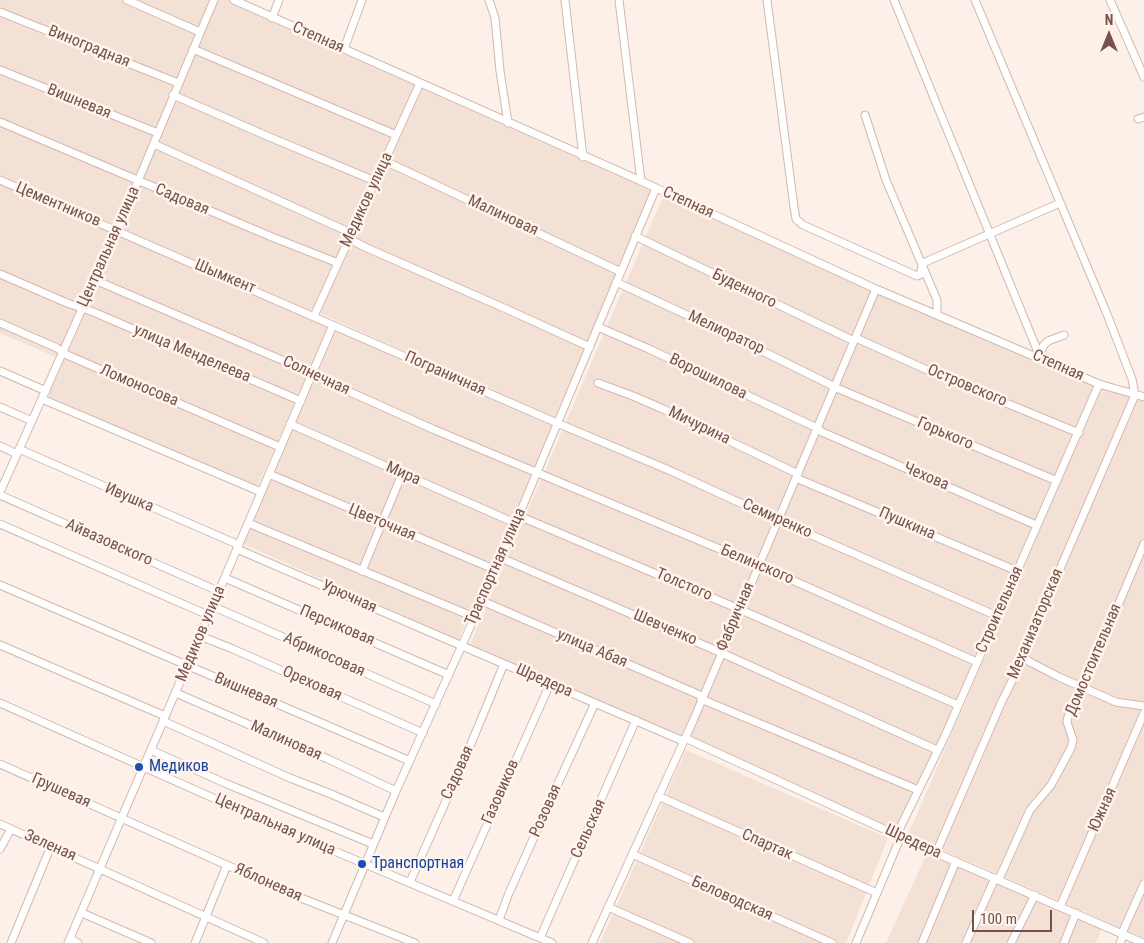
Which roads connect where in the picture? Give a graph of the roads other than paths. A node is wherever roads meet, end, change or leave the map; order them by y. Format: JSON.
{"nodes":[{"id":1,"x":127,"y":0,"type":"edge"},
{"id":2,"x":214,"y":0,"type":"edge"},
{"id":3,"x":234,"y":0,"type":"edge"},
{"id":4,"x":279,"y":0,"type":"edge"},
{"id":5,"x":362,"y":0,"type":"edge"},
{"id":6,"x":489,"y":0,"type":"edge"},
{"id":7,"x":565,"y":0,"type":"edge"},
{"id":8,"x":619,"y":0,"type":"edge"},
{"id":9,"x":767,"y":0,"type":"edge"},
{"id":10,"x":894,"y":0,"type":"edge"},
{"id":11,"x":975,"y":0,"type":"edge"},
{"id":12,"x":1110,"y":0,"type":"edge"},
{"id":13,"x":0,"y":12,"type":"edge"},
{"id":14,"x":272,"y":18,"type":"junction"},
{"id":15,"x":200,"y":32,"type":"junction"},
{"id":16,"x":193,"y":49,"type":"junction"},
{"id":17,"x":344,"y":49,"type":"junction"},
{"id":18,"x":0,"y":70,"type":"edge"},
{"id":19,"x":1144,"y":77,"type":"edge"},
{"id":20,"x":178,"y":83,"type":"junction"},
{"id":21,"x":420,"y":83,"type":"junction"},
{"id":22,"x":173,"y":95,"type":"junction"},
{"id":23,"x":865,"y":115,"type":"dead end"},
{"id":24,"x":0,"y":122,"type":"edge"},
{"id":25,"x":508,"y":123,"type":"junction"},
{"id":26,"x":158,"y":133,"type":"junction"},
{"id":27,"x":396,"y":135,"type":"junction"},
{"id":28,"x":154,"y":144,"type":"junction"},
{"id":29,"x":583,"y":157,"type":"junction"},
{"id":30,"x":385,"y":161,"type":"junction"},
{"id":31,"x":0,"y":180,"type":"edge"},
{"id":32,"x":375,"y":180,"type":"junction"},
{"id":33,"x":138,"y":181,"type":"junction"},
{"id":34,"x":641,"y":181,"type":"junction"},
{"id":35,"x":656,"y":188,"type":"junction"},
{"id":36,"x":1060,"y":203,"type":"junction"},
{"id":37,"x":117,"y":231,"type":"junction"},
{"id":38,"x":990,"y":233,"type":"junction"},
{"id":39,"x":350,"y":236,"type":"junction"},
{"id":40,"x":635,"y":236,"type":"junction"},
{"id":41,"x":338,"y":263,"type":"junction"},
{"id":42,"x":923,"y":263,"type":"junction"},
{"id":43,"x":621,"y":272,"type":"junction"},
{"id":44,"x":0,"y":274,"type":"edge"},
{"id":45,"x":95,"y":280,"type":"junction"},
{"id":46,"x":616,"y":282,"type":"junction"},
{"id":47,"x":876,"y":289,"type":"junction"},
{"id":48,"x":82,"y":309,"type":"junction"},
{"id":49,"x":937,"y":314,"type":"junction"},
{"id":50,"x":314,"y":316,"type":"junction"},
{"id":51,"x":0,"y":324,"type":"edge"},
{"id":52,"x":334,"y":325,"type":"junction"},
{"id":53,"x":598,"y":327,"type":"junction"},
{"id":54,"x":1064,"y":335,"type":"dead end"},
{"id":55,"x":855,"y":340,"type":"junction"},
{"id":56,"x":590,"y":347,"type":"junction"},
{"id":57,"x":62,"y":352,"type":"junction"},
{"id":58,"x":1040,"y":357,"type":"junction"},
{"id":59,"x":0,"y":371,"type":"edge"},
{"id":60,"x":312,"y":376,"type":"junction"},
{"id":61,"x":598,"y":383,"type":"dead end"},
{"id":62,"x":1099,"y":384,"type":"junction"},
{"id":63,"x":834,"y":385,"type":"junction"},
{"id":64,"x":46,"y":391,"type":"junction"},
{"id":65,"x":1135,"y":395,"type":"junction"},
{"id":66,"x":1144,"y":397,"type":"edge"},
{"id":67,"x":42,"y":398,"type":"junction"},
{"id":68,"x":301,"y":401,"type":"junction"},
{"id":69,"x":0,"y":408,"type":"edge"},
{"id":70,"x":32,"y":421,"type":"junction"},
{"id":71,"x":557,"y":423,"type":"junction"},
{"id":72,"x":290,"y":424,"type":"junction"},
{"id":73,"x":817,"y":428,"type":"junction"},
{"id":74,"x":1079,"y":433,"type":"junction"},
{"id":75,"x":0,"y":446,"type":"edge"},
{"id":76,"x":280,"y":447,"type":"junction"},
{"id":77,"x":18,"y":452,"type":"junction"},
{"id":78,"x":536,"y":472,"type":"junction"},
{"id":79,"x":269,"y":474,"type":"junction"},
{"id":80,"x":402,"y":474,"type":"junction"},
{"id":81,"x":797,"y":476,"type":"junction"},
{"id":82,"x":1056,"y":481,"type":"junction"},
{"id":83,"x":262,"y":492,"type":"junction"},
{"id":84,"x":0,"y":493,"type":"edge"},
{"id":85,"x":519,"y":516,"type":"junction"},
{"id":86,"x":778,"y":520,"type":"junction"},
{"id":87,"x":248,"y":523,"type":"junction"},
{"id":88,"x":382,"y":523,"type":"junction"},
{"id":89,"x":515,"y":523,"type":"junction"},
{"id":90,"x":0,"y":524,"type":"edge"},
{"id":91,"x":1036,"y":525,"type":"junction"},
{"id":92,"x":1144,"y":544,"type":"edge"},
{"id":93,"x":238,"y":547,"type":"junction"},
{"id":94,"x":501,"y":558,"type":"junction"},
{"id":95,"x":758,"y":565,"type":"junction"},
{"id":96,"x":496,"y":570,"type":"junction"},
{"id":97,"x":1017,"y":570,"type":"junction"},
{"id":98,"x":362,"y":571,"type":"junction"},
{"id":99,"x":225,"y":578,"type":"junction"},
{"id":100,"x":0,"y":585,"type":"edge"},
{"id":101,"x":218,"y":591,"type":"junction"},
{"id":102,"x":482,"y":602,"type":"junction"},
{"id":103,"x":212,"y":606,"type":"junction"},
{"id":104,"x":739,"y":609,"type":"junction"},
{"id":105,"x":208,"y":615,"type":"junction"},
{"id":106,"x":997,"y":616,"type":"junction"},
{"id":107,"x":474,"y":617,"type":"junction"},
{"id":108,"x":200,"y":636,"type":"junction"},
{"id":109,"x":0,"y":645,"type":"edge"},
{"id":110,"x":461,"y":646,"type":"junction"},
{"id":111,"x":720,"y":653,"type":"junction"},
{"id":112,"x":1025,"y":658,"type":"junction"},
{"id":113,"x":977,"y":662,"type":"junction"},
{"id":114,"x":504,"y":664,"type":"junction"},
{"id":115,"x":187,"y":666,"type":"junction"},
{"id":116,"x":449,"y":675,"type":"junction"},
{"id":117,"x":550,"y":684,"type":"junction"},
{"id":118,"x":1083,"y":688,"type":"junction"},
{"id":119,"x":176,"y":692,"type":"junction"},
{"id":120,"x":702,"y":697,"type":"junction"},
{"id":121,"x":595,"y":703,"type":"junction"},
{"id":122,"x":0,"y":704,"type":"edge"},
{"id":123,"x":436,"y":704,"type":"junction"},
{"id":124,"x":958,"y":705,"type":"junction"},
{"id":125,"x":1143,"y":709,"type":"edge"},
{"id":126,"x":164,"y":719,"type":"junction"},
{"id":127,"x":636,"y":720,"type":"junction"},
{"id":128,"x":423,"y":733,"type":"junction"},
{"id":129,"x":684,"y":739,"type":"junction"},
{"id":130,"x":151,"y":750,"type":"junction"},
{"id":131,"x":937,"y":750,"type":"junction"},
{"id":132,"x":410,"y":761,"type":"junction"},
{"id":133,"x":0,"y":764,"type":"edge"},
{"id":134,"x":144,"y":768,"type":"junction"},
{"id":135,"x":918,"y":790,"type":"junction"},
{"id":136,"x":396,"y":791,"type":"junction"},
{"id":137,"x":658,"y":796,"type":"junction"},
{"id":138,"x":384,"y":817,"type":"junction"},
{"id":139,"x":122,"y":818,"type":"junction"},
{"id":140,"x":0,"y":824,"type":"edge"},
{"id":141,"x":11,"y":829,"type":"junction"},
{"id":142,"x":899,"y":835,"type":"junction"},
{"id":143,"x":373,"y":844,"type":"junction"},
{"id":144,"x":51,"y":846,"type":"junction"},
{"id":145,"x":0,"y":850,"type":"edge"},
{"id":146,"x":936,"y":853,"type":"junction"},
{"id":147,"x":632,"y":854,"type":"junction"},
{"id":148,"x":956,"y":862,"type":"junction"},
{"id":149,"x":364,"y":864,"type":"junction"},
{"id":150,"x":227,"y":865,"type":"junction"},
{"id":151,"x":100,"y":869,"type":"junction"},
{"id":152,"x":997,"y":878,"type":"junction"},
{"id":153,"x":410,"y":882,"type":"junction"},
{"id":154,"x":1144,"y":884,"type":"edge"},
{"id":155,"x":877,"y":894,"type":"junction"},
{"id":156,"x":1035,"y":895,"type":"junction"},
{"id":157,"x":453,"y":901,"type":"junction"},
{"id":158,"x":1060,"y":906,"type":"junction"},
{"id":159,"x":608,"y":907,"type":"junction"},
{"id":160,"x":82,"y":913,"type":"junction"},
{"id":161,"x":344,"y":914,"type":"junction"},
{"id":162,"x":1076,"y":914,"type":"junction"},
{"id":163,"x":205,"y":916,"type":"junction"},
{"id":164,"x":499,"y":920,"type":"junction"},
{"id":165,"x":1123,"y":934,"type":"junction"},
{"id":166,"x":540,"y":938,"type":"junction"},
{"id":167,"x":69,"y":941,"type":"edge"},
{"id":168,"x":11,"y":943,"type":"edge"},
{"id":169,"x":78,"y":943,"type":"edge"},
{"id":170,"x":151,"y":943,"type":"edge"},
{"id":171,"x":195,"y":943,"type":"edge"},
{"id":172,"x":264,"y":943,"type":"edge"},
{"id":173,"x":332,"y":943,"type":"edge"},
{"id":174,"x":415,"y":943,"type":"edge"},
{"id":175,"x":552,"y":943,"type":"edge"},
{"id":176,"x":592,"y":943,"type":"edge"},
{"id":177,"x":690,"y":943,"type":"edge"},
{"id":178,"x":832,"y":943,"type":"edge"},
{"id":179,"x":856,"y":943,"type":"edge"},
{"id":180,"x":922,"y":943,"type":"edge"},
{"id":181,"x":966,"y":943,"type":"edge"},
{"id":182,"x":1011,"y":943,"type":"edge"},
{"id":183,"x":1064,"y":943,"type":"edge"},
{"id":184,"x":1120,"y":943,"type":"edge"},
{"id":185,"x":1143,"y":943,"type":"edge"}],
"edges":[{"from":1,"to":15,"type":"street"},
{"from":2,"to":15,"type":"street","name":"Центральная улица"},
{"from":3,"to":14,"type":"street","name":"Степная"},
{"from":4,"to":14,"type":"street"},
{"from":5,"to":17,"type":"street"},
{"from":6,"to":25,"type":"street"},
{"from":7,"to":29,"type":"street"},
{"from":8,"to":34,"type":"street"},
{"from":9,"to":42,"type":"street"},
{"from":10,"to":38,"type":"street"},
{"from":11,"to":36,"type":"street"},
{"from":12,"to":19,"type":"street"},
{"from":13,"to":20,"type":"street","name":"Виноградная"},
{"from":14,"to":17,"type":"street","name":"Степная"},
{"from":15,"to":16,"type":"street","name":"Центральная улица"},
{"from":16,"to":20,"type":"street","name":"Центральная улица"},
{"from":16,"to":27,"type":"street"},
{"from":17,"to":21,"type":"street","name":"Степная"},
{"from":18,"to":26,"type":"street","name":"Вишневая"},
{"from":20,"to":22,"type":"street","name":"Центральная улица"},
{"from":21,"to":25,"type":"street","name":"Степная"},
{"from":21,"to":27,"type":"street","name":"Медиков улица"},
{"from":22,"to":26,"type":"street","name":"Центральная улица"},
{"from":22,"to":32,"type":"street"},
{"from":23,"to":42,"type":"street"},
{"from":24,"to":33,"type":"street","name":"Садовая"},
{"from":25,"to":29,"type":"street","name":"Степная"},
{"from":26,"to":28,"type":"street","name":"Центральная улица"},
{"from":27,"to":30,"type":"street","name":"Медиков улица"},
{"from":28,"to":33,"type":"street","name":"Центральная улица"},
{"from":28,"to":39,"type":"street"},
{"from":29,"to":34,"type":"street","name":"Степная"},
{"from":30,"to":32,"type":"street","name":"Медиков улица"},
{"from":30,"to":43,"type":"street","name":"Малиновая"},
{"from":31,"to":37,"type":"street","name":"Цементников"},
{"from":32,"to":39,"type":"street","name":"Медиков улица"},
{"from":33,"to":37,"type":"street","name":"Центральная улица"},
{"from":33,"to":41,"type":"street","name":"Садовая"},
{"from":34,"to":35,"type":"street","name":"Степная"},
{"from":35,"to":40,"type":"street","name":"Траспортная улица"},
{"from":35,"to":47,"type":"street","name":"Степная"},
{"from":36,"to":38,"type":"street"},
{"from":36,"to":65,"type":"street"},
{"from":37,"to":45,"type":"street","name":"Центральная улица"},
{"from":37,"to":50,"type":"street","name":"Шымкент"},
{"from":38,"to":42,"type":"street"},
{"from":38,"to":58,"type":"street"},
{"from":39,"to":41,"type":"street","name":"Медиков улица"},
{"from":39,"to":56,"type":"street"},
{"from":40,"to":43,"type":"street","name":"Траспортная улица"},
{"from":40,"to":55,"type":"street","name":"Буденного"},
{"from":41,"to":50,"type":"street","name":"Медиков улица"},
{"from":42,"to":49,"type":"street"},
{"from":43,"to":46,"type":"street","name":"Траспортная улица"},
{"from":44,"to":48,"type":"street","name":"улица Менделеева"},
{"from":45,"to":48,"type":"street","name":"Центральная улица"},
{"from":45,"to":60,"type":"street","name":"Солнечная"},
{"from":46,"to":53,"type":"street","name":"Траспортная улица"},
{"from":46,"to":63,"type":"street","name":"Мелиоратор"},
{"from":47,"to":49,"type":"street","name":"Степная"},
{"from":47,"to":55,"type":"street","name":"Фабричная"},
{"from":48,"to":57,"type":"street","name":"Центральная улица"},
{"from":48,"to":68,"type":"street","name":"улица Менделеева"},
{"from":49,"to":58,"type":"street","name":"Степная"},
{"from":50,"to":52,"type":"street","name":"Шымкент"},
{"from":51,"to":57,"type":"street","name":"Ломоносова"},
{"from":52,"to":60,"type":"street","name":"Медиков улица"},
{"from":52,"to":71,"type":"street","name":"Пограничная"},
{"from":53,"to":56,"type":"street","name":"Траспортная улица"},
{"from":53,"to":73,"type":"street","name":"Ворошилова"},
{"from":54,"to":58,"type":"street"},
{"from":55,"to":63,"type":"street","name":"Фабричная"},
{"from":55,"to":74,"type":"street","name":"Островского"},
{"from":56,"to":71,"type":"street","name":"Траспортная улица"},
{"from":57,"to":64,"type":"street","name":"Центральная улица"},
{"from":57,"to":76,"type":"street","name":"Ломоносова"},
{"from":58,"to":62,"type":"street","name":"Степная"},
{"from":59,"to":64,"type":"street"},
{"from":60,"to":68,"type":"street","name":"Медиков улица"},
{"from":60,"to":78,"type":"street","name":"Солнечная"},
{"from":61,"to":81,"type":"street","name":"Мичурина"},
{"from":62,"to":65,"type":"street","name":"Степная"},
{"from":62,"to":74,"type":"street","name":"Строительная"},
{"from":63,"to":73,"type":"street","name":"Фабричная"},
{"from":63,"to":82,"type":"street","name":"Горького"},
{"from":64,"to":67,"type":"street","name":"Центральная улица"},
{"from":65,"to":66,"type":"street","name":"Степная"},
{"from":65,"to":112,"type":"street","name":"Механизаторская"},
{"from":67,"to":70,"type":"street","name":"Центральная улица"},
{"from":67,"to":83,"type":"street"},
{"from":68,"to":72,"type":"street","name":"Медиков улица"},
{"from":69,"to":70,"type":"street"},
{"from":70,"to":77,"type":"street","name":"Центральная улица"},
{"from":71,"to":78,"type":"street","name":"Траспортная улица"},
{"from":71,"to":86,"type":"street","name":"Семиренко"},
{"from":72,"to":76,"type":"street","name":"Медиков улица"},
{"from":72,"to":80,"type":"street","name":"Мира"},
{"from":73,"to":81,"type":"street","name":"Фабричная"},
{"from":73,"to":91,"type":"street","name":"Чехова"},
{"from":74,"to":82,"type":"street","name":"Строительная"},
{"from":75,"to":77,"type":"street","name":"Ивушка"},
{"from":76,"to":79,"type":"street","name":"Медиков улица"},
{"from":77,"to":84,"type":"street","name":"Центральная улица"},
{"from":77,"to":93,"type":"street","name":"Ивушка"},
{"from":78,"to":85,"type":"street","name":"Траспортная улица"},
{"from":78,"to":95,"type":"street","name":"Белинского"},
{"from":79,"to":83,"type":"street","name":"Медиков улица"},
{"from":79,"to":88,"type":"street","name":"Цветочная"},
{"from":80,"to":88,"type":"street"},
{"from":80,"to":89,"type":"street","name":"Мира"},
{"from":81,"to":86,"type":"street","name":"Фабричная"},
{"from":81,"to":97,"type":"street","name":"Пушкина"},
{"from":82,"to":91,"type":"street","name":"Строительная"},
{"from":83,"to":87,"type":"street","name":"Медиков улица"},
{"from":84,"to":101,"type":"street","name":"Айвазовского"},
{"from":85,"to":89,"type":"street","name":"Траспортная улица"},
{"from":85,"to":104,"type":"street","name":"Толстого"},
{"from":86,"to":95,"type":"street","name":"Фабричная"},
{"from":86,"to":106,"type":"street","name":"Семиренко"},
{"from":87,"to":93,"type":"street","name":"Медиков улица"},
{"from":87,"to":98,"type":"street"},
{"from":88,"to":96,"type":"street","name":"Цветочная"},
{"from":88,"to":98,"type":"street"},
{"from":89,"to":94,"type":"street","name":"Траспортная улица"},
{"from":90,"to":105,"type":"street"},
{"from":91,"to":97,"type":"street","name":"Строительная"},
{"from":92,"to":118,"type":"street","name":"Домостоительная"},
{"from":93,"to":99,"type":"street","name":"Медиков улица"},
{"from":93,"to":110,"type":"street","name":"Урючная"},
{"from":94,"to":96,"type":"street","name":"Траспортная улица"},
{"from":94,"to":111,"type":"street","name":"Шевченко"},
{"from":95,"to":104,"type":"street","name":"Фабричная"},
{"from":95,"to":113,"type":"street","name":"Белинского"},
{"from":96,"to":102,"type":"street","name":"Траспортная улица"},
{"from":97,"to":106,"type":"street","name":"Строительная"},
{"from":98,"to":107,"type":"street"},
{"from":99,"to":101,"type":"street","name":"Медиков улица"},
{"from":99,"to":116,"type":"street","name":"Персиковая"},
{"from":100,"to":115,"type":"street","name":"Вишневая"},
{"from":101,"to":103,"type":"street","name":"Медиков улица"},
{"from":102,"to":107,"type":"street","name":"Траспортная улица"},
{"from":102,"to":120,"type":"street","name":"улица Абая"},
{"from":103,"to":105,"type":"street","name":"Медиков улица"},
{"from":103,"to":123,"type":"street","name":"Абрикосовая"},
{"from":104,"to":111,"type":"street","name":"Фабричная"},
{"from":104,"to":124,"type":"street","name":"Толстого"},
{"from":105,"to":108,"type":"street","name":"Медиков улица"},
{"from":106,"to":113,"type":"street","name":"Строительная"},
{"from":107,"to":110,"type":"street","name":"Траспортная улица"},
{"from":108,"to":115,"type":"street","name":"Медиков улица"},
{"from":108,"to":128,"type":"street","name":"Ореховая"},
{"from":109,"to":126,"type":"street"},
{"from":110,"to":114,"type":"street","name":"Шредера"},
{"from":110,"to":116,"type":"street","name":"Траспортная улица"},
{"from":111,"to":120,"type":"street","name":"Фабричная"},
{"from":111,"to":131,"type":"street","name":"Шевченко"},
{"from":112,"to":118,"type":"street"},
{"from":112,"to":146,"type":"street","name":"Механизаторская"},
{"from":113,"to":124,"type":"street","name":"Строительная"},
{"from":114,"to":117,"type":"street","name":"Шредера"},
{"from":114,"to":153,"type":"street","name":"Садовая"},
{"from":115,"to":119,"type":"street","name":"Медиков улица"},
{"from":115,"to":132,"type":"street","name":"Вишневая"},
{"from":116,"to":123,"type":"street","name":"Траспортная улица"},
{"from":117,"to":121,"type":"street","name":"Шредера"},
{"from":117,"to":157,"type":"street","name":"Газовиков"},
{"from":118,"to":125,"type":"street"},
{"from":118,"to":152,"type":"street","name":"Домостоительная"},
{"from":119,"to":126,"type":"street","name":"Медиков улица"},
{"from":119,"to":136,"type":"street","name":"Малиновая"},
{"from":120,"to":129,"type":"street","name":"Фабричная"},
{"from":120,"to":135,"type":"street","name":"улица Абая"},
{"from":121,"to":127,"type":"street","name":"Шредера"},
{"from":121,"to":164,"type":"street","name":"Розовая"},
{"from":122,"to":134,"type":"street","name":"Центральная улица"},
{"from":123,"to":128,"type":"street","name":"Траспортная улица"},
{"from":124,"to":131,"type":"street","name":"Строительная"},
{"from":125,"to":158,"type":"street","name":"Южная"},
{"from":126,"to":130,"type":"street","name":"Медиков улица"},
{"from":126,"to":138,"type":"street"},
{"from":127,"to":129,"type":"street","name":"Шредера"},
{"from":127,"to":166,"type":"street","name":"Сельская"},
{"from":128,"to":132,"type":"street","name":"Траспортная улица"},
{"from":129,"to":137,"type":"street","name":"Фабричная"},
{"from":129,"to":142,"type":"street","name":"Шредера"},
{"from":130,"to":134,"type":"street","name":"Медиков улица"},
{"from":130,"to":143,"type":"street"},
{"from":131,"to":135,"type":"street","name":"Строительная"},
{"from":132,"to":136,"type":"street","name":"Траспортная улица"},
{"from":133,"to":139,"type":"street","name":"Грушевая"},
{"from":134,"to":139,"type":"street","name":"Медиков улица"},
{"from":134,"to":149,"type":"street","name":"Центральная улица"},
{"from":135,"to":142,"type":"street","name":"Строительная"},
{"from":136,"to":138,"type":"street","name":"Траспортная улица"},
{"from":137,"to":147,"type":"street","name":"Фабричная"},
{"from":137,"to":155,"type":"street","name":"Спартак"},
{"from":138,"to":143,"type":"street","name":"Траспортная улица"},
{"from":139,"to":150,"type":"street","name":"Яблоневая"},
{"from":139,"to":151,"type":"street","name":"Медиков улица"},
{"from":140,"to":141,"type":"street","name":"Зеленая"},
{"from":141,"to":144,"type":"street","name":"Зеленая"},
{"from":141,"to":145,"type":"street"},
{"from":142,"to":146,"type":"street","name":"Шредера"},
{"from":142,"to":155,"type":"street","name":"Строительная"},
{"from":143,"to":149,"type":"street","name":"Траспортная улица"},
{"from":144,"to":151,"type":"street","name":"Зеленая"},
{"from":144,"to":168,"type":"street"},
{"from":146,"to":148,"type":"street","name":"Шредера"},
{"from":147,"to":159,"type":"street","name":"Фабричная"},
{"from":147,"to":178,"type":"street","name":"Беловодская"},
{"from":148,"to":152,"type":"street","name":"Шредера"},
{"from":148,"to":180,"type":"street"},
{"from":149,"to":153,"type":"street","name":"Центральная улица"},
{"from":149,"to":161,"type":"street","name":"Траспортная улица"},
{"from":150,"to":161,"type":"street","name":"Яблоневая"},
{"from":150,"to":163,"type":"street"},
{"from":151,"to":160,"type":"street","name":"Медиков улица"},
{"from":151,"to":163,"type":"street"},
{"from":152,"to":156,"type":"street","name":"Шредера"},
{"from":152,"to":181,"type":"street"},
{"from":153,"to":157,"type":"street","name":"Центральная улица"},
{"from":154,"to":165,"type":"street"},
{"from":155,"to":179,"type":"street","name":"Строительная"},
{"from":156,"to":158,"type":"street","name":"Шредера"},
{"from":156,"to":182,"type":"street"},
{"from":157,"to":164,"type":"street","name":"Центральная улица"},
{"from":158,"to":162,"type":"street","name":"Шредера"},
{"from":159,"to":176,"type":"street","name":"Фабричная"},
{"from":159,"to":177,"type":"street"},
{"from":160,"to":167,"type":"street","name":"Медиков улица"},
{"from":160,"to":170,"type":"street"},
{"from":161,"to":173,"type":"street","name":"Траспортная улица"},
{"from":161,"to":174,"type":"street","name":"Яблоневая"},
{"from":162,"to":165,"type":"street","name":"Шредера"},
{"from":162,"to":183,"type":"street"},
{"from":163,"to":171,"type":"street"},
{"from":163,"to":172,"type":"street"},
{"from":164,"to":166,"type":"street","name":"Центральная улица"},
{"from":165,"to":184,"type":"street"},
{"from":165,"to":185,"type":"street","name":"Шредера"},
{"from":166,"to":175,"type":"street","name":"Центральная улица"},
{"from":167,"to":169,"type":"street"}]}
